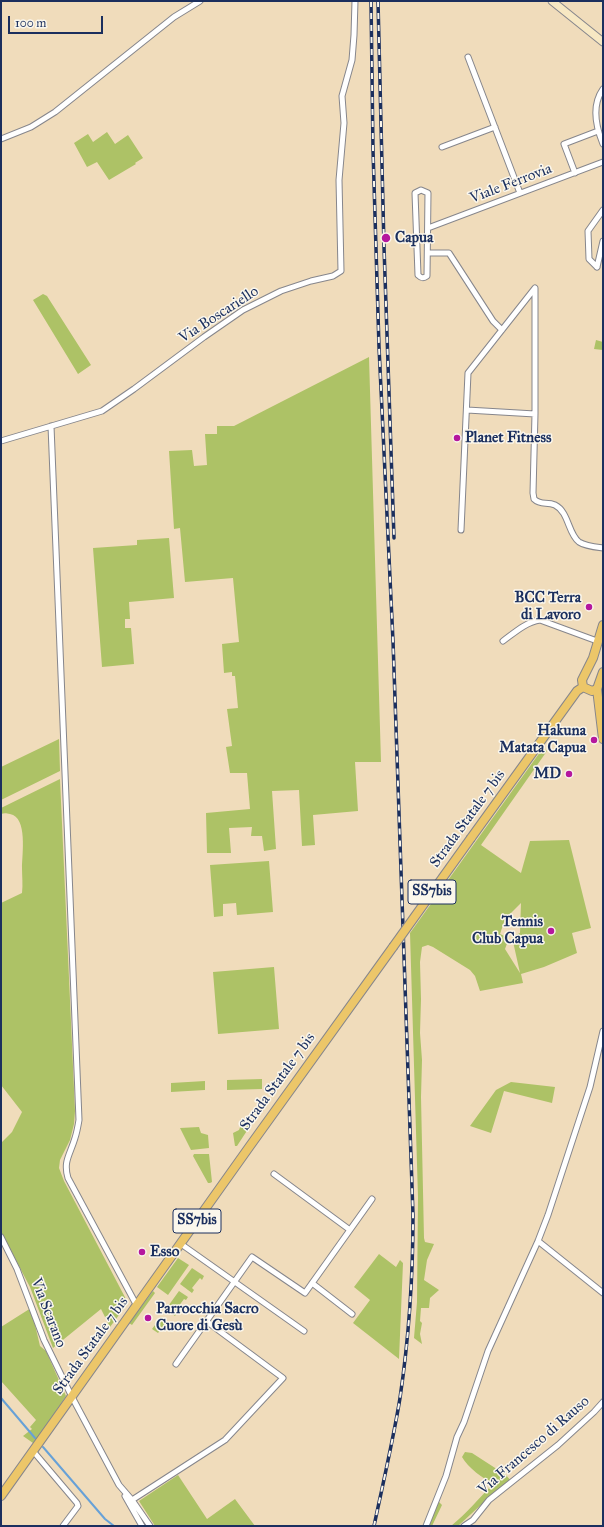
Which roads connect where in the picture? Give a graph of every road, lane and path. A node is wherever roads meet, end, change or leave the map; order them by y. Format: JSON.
{"nodes":[{"id":1,"x":200,"y":1,"type":"edge"},
{"id":2,"x":355,"y":1,"type":"edge"},
{"id":3,"x":552,"y":1,"type":"edge"},
{"id":4,"x":603,"y":42,"type":"edge"},
{"id":5,"x":468,"y":57,"type":"dead end"},
{"id":6,"x":603,"y":89,"type":"edge"},
{"id":7,"x":495,"y":127,"type":"junction"},
{"id":8,"x":598,"y":131,"type":"junction"},
{"id":9,"x":1,"y":139,"type":"edge"},
{"id":10,"x":603,"y":144,"type":"edge"},
{"id":11,"x":442,"y":147,"type":"dead end"},
{"id":12,"x":603,"y":162,"type":"edge"},
{"id":13,"x":575,"y":173,"type":"junction"},
{"id":14,"x":520,"y":193,"type":"junction"},
{"id":15,"x":603,"y":210,"type":"edge"},
{"id":16,"x":428,"y":220,"type":"junction"},
{"id":17,"x":416,"y":221,"type":"junction"},
{"id":18,"x":428,"y":228,"type":"junction"},
{"id":19,"x":603,"y":241,"type":"edge"},
{"id":20,"x":417,"y":243,"type":"junction"},
{"id":21,"x":428,"y":244,"type":"junction"},
{"id":22,"x":428,"y":253,"type":"junction"},
{"id":23,"x":502,"y":330,"type":"junction"},
{"id":24,"x":466,"y":410,"type":"junction"},
{"id":25,"x":535,"y":414,"type":"junction"},
{"id":26,"x":50,"y":426,"type":"junction"},
{"id":27,"x":1,"y":440,"type":"edge"},
{"id":28,"x":461,"y":530,"type":"dead end"},
{"id":29,"x":603,"y":548,"type":"edge"},
{"id":30,"x":603,"y":625,"type":"edge"},
{"id":31,"x":503,"y":641,"type":"dead end"},
{"id":32,"x":597,"y":641,"type":"junction"},
{"id":33,"x":603,"y":672,"type":"edge"},
{"id":34,"x":583,"y":687,"type":"junction"},
{"id":35,"x":598,"y":689,"type":"junction"},
{"id":36,"x":603,"y":739,"type":"edge"},
{"id":37,"x":603,"y":1031,"type":"edge"},
{"id":38,"x":274,"y":1174,"type":"dead end"},
{"id":39,"x":372,"y":1199,"type":"dead end"},
{"id":40,"x":350,"y":1230,"type":"junction"},
{"id":41,"x":1,"y":1237,"type":"edge"},
{"id":42,"x":538,"y":1241,"type":"junction"},
{"id":43,"x":181,"y":1244,"type":"junction"},
{"id":44,"x":234,"y":1282,"type":"junction"},
{"id":45,"x":312,"y":1283,"type":"junction"},
{"id":46,"x":603,"y":1293,"type":"edge"},
{"id":47,"x":137,"y":1306,"type":"junction"},
{"id":48,"x":352,"y":1314,"type":"dead end"},
{"id":49,"x":206,"y":1321,"type":"junction"},
{"id":50,"x":304,"y":1331,"type":"dead end"},
{"id":51,"x":176,"y":1364,"type":"dead end"},
{"id":52,"x":72,"y":1397,"type":"junction"},
{"id":53,"x":603,"y":1402,"type":"edge"},
{"id":54,"x":33,"y":1451,"type":"junction"},
{"id":55,"x":119,"y":1485,"type":"junction"},
{"id":56,"x":1,"y":1496,"type":"edge"},
{"id":57,"x":132,"y":1500,"type":"junction"},
{"id":58,"x":470,"y":1524,"type":"edge"},
{"id":59,"x":63,"y":1526,"type":"edge"},
{"id":60,"x":142,"y":1526,"type":"edge"},
{"id":61,"x":150,"y":1526,"type":"edge"},
{"id":62,"x":426,"y":1526,"type":"edge"},
{"id":63,"x":464,"y":1526,"type":"edge"}],
"edges":[{"from":1,"to":9,"type":"street"},
{"from":2,"to":26,"type":"street","name":"Via Boscariello"},
{"from":3,"to":4,"type":"main road"},
{"from":5,"to":7,"type":"street"},
{"from":6,"to":8,"type":"street"},
{"from":7,"to":11,"type":"street"},
{"from":7,"to":14,"type":"street"},
{"from":8,"to":10,"type":"street"},
{"from":8,"to":13,"type":"street"},
{"from":12,"to":13,"type":"street","name":"Viale Ferrovia"},
{"from":13,"to":14,"type":"street","name":"Viale Ferrovia"},
{"from":14,"to":18,"type":"street","name":"Viale Ferrovia"},
{"from":15,"to":19,"type":"street"},
{"from":16,"to":17,"type":"street"},
{"from":16,"to":17,"type":"street"},
{"from":16,"to":18,"type":"street"},
{"from":17,"to":20,"type":"street"},
{"from":18,"to":21,"type":"street"},
{"from":20,"to":21,"type":"street"},
{"from":20,"to":22,"type":"street"},
{"from":21,"to":22,"type":"street"},
{"from":22,"to":23,"type":"street"},
{"from":23,"to":24,"type":"street"},
{"from":23,"to":25,"type":"street"},
{"from":24,"to":25,"type":"street"},
{"from":24,"to":28,"type":"street"},
{"from":25,"to":29,"type":"street"},
{"from":26,"to":27,"type":"street","name":"Via Boscariello"},
{"from":26,"to":47,"type":"street"},
{"from":30,"to":32,"type":"main road"},
{"from":31,"to":32,"type":"street"},
{"from":32,"to":34,"type":"main road"},
{"from":33,"to":35,"type":"main road"},
{"from":34,"to":35,"type":"main road"},
{"from":34,"to":43,"type":"main road","name":"Strada Statale 7 bis","number":"SS7bis","bridge":true},
{"from":35,"to":36,"type":"main road"},
{"from":37,"to":42,"type":"street"},
{"from":38,"to":40,"type":"street"},
{"from":39,"to":40,"type":"street"},
{"from":40,"to":45,"type":"street"},
{"from":41,"to":52,"type":"street","name":"Via Scarano"},
{"from":42,"to":46,"type":"street"},
{"from":42,"to":62,"type":"street"},
{"from":43,"to":44,"type":"street"},
{"from":43,"to":47,"type":"main road","name":"Strada Statale 7 bis","number":"SS7bis"},
{"from":44,"to":45,"type":"street"},
{"from":44,"to":49,"type":"street"},
{"from":44,"to":50,"type":"street"},
{"from":45,"to":48,"type":"street"},
{"from":47,"to":52,"type":"main road","name":"Strada Statale 7 bis","number":"SS7bis"},
{"from":49,"to":51,"type":"street"},
{"from":49,"to":57,"type":"street"},
{"from":52,"to":54,"type":"main road","name":"Strada Statale 7 bis","number":"SS7bis"},
{"from":52,"to":55,"type":"street","name":"Via Scarano"},
{"from":53,"to":58,"type":"street","name":"Via Francesco di Rauso"},
{"from":54,"to":56,"type":"main road","name":"Strada Statale 7 bis","number":"SS7bis"},
{"from":54,"to":59,"type":"street"},
{"from":55,"to":57,"type":"street"},
{"from":55,"to":60,"type":"street"},
{"from":57,"to":61,"type":"street"},
{"from":58,"to":63,"type":"street","name":"Via Francesco di Rauso"}]}
